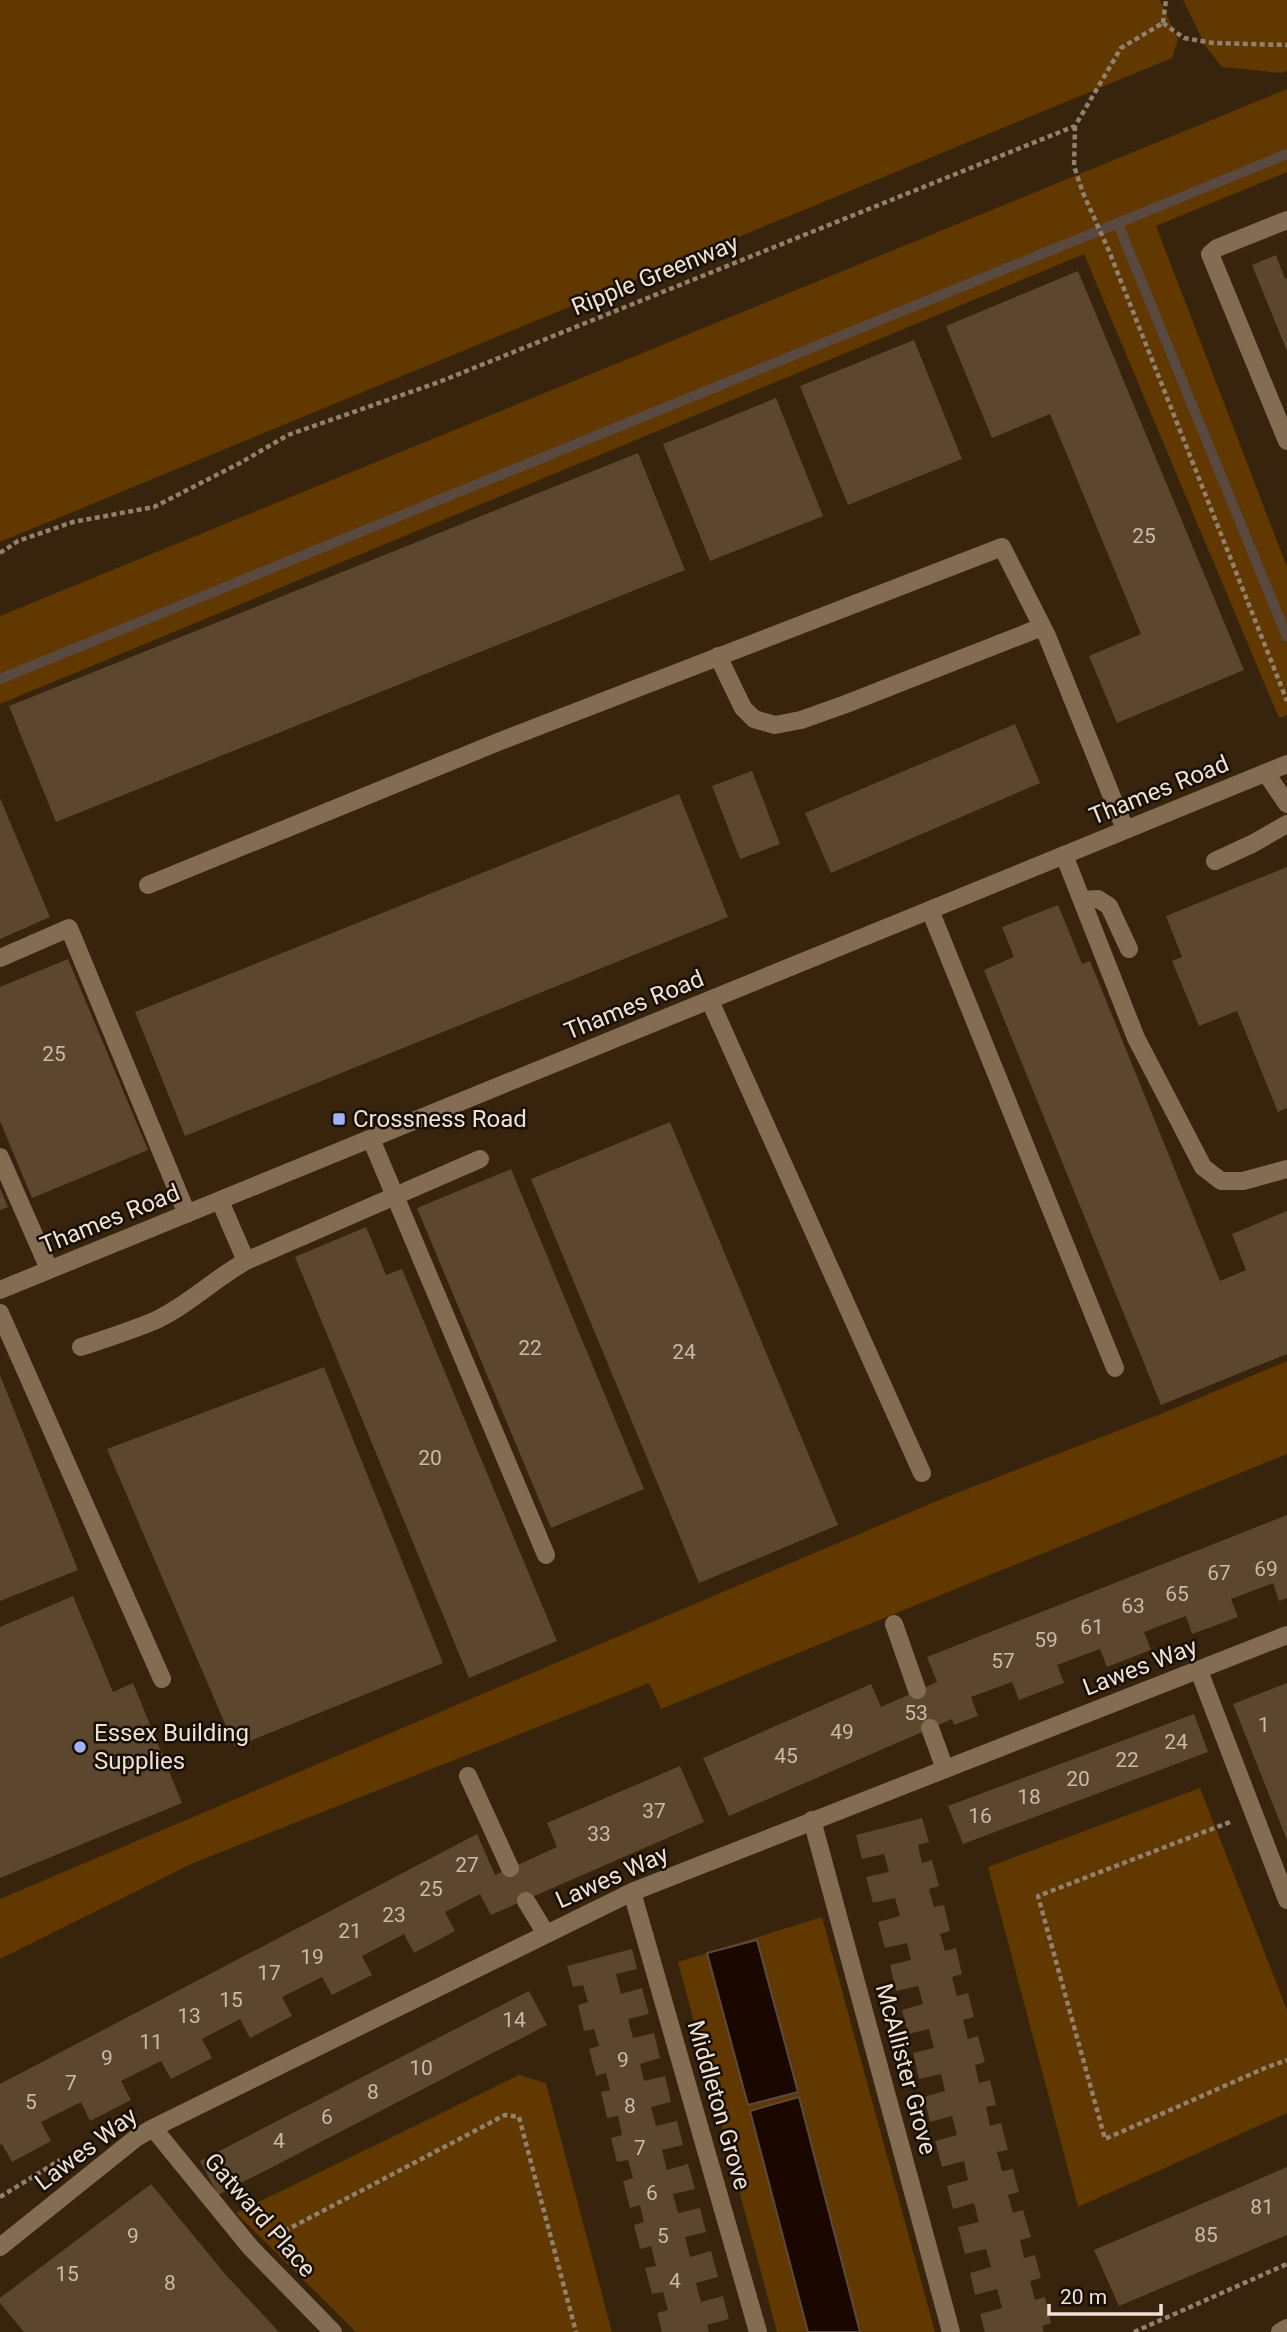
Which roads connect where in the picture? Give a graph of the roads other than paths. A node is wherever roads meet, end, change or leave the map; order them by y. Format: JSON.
{"nodes":[{"id":1,"x":1287,"y":220,"type":"edge"},
{"id":2,"x":1287,"y":441,"type":"edge"},
{"id":3,"x":1042,"y":627,"type":"junction"},
{"id":4,"x":718,"y":656,"type":"junction"},
{"id":5,"x":1287,"y":764,"type":"edge"},
{"id":6,"x":1266,"y":773,"type":"junction"},
{"id":7,"x":1287,"y":804,"type":"edge"},
{"id":8,"x":1287,"y":824,"type":"edge"},
{"id":9,"x":1125,"y":829,"type":"junction"},
{"id":10,"x":1064,"y":855,"type":"junction"},
{"id":11,"x":1215,"y":861,"type":"dead end"},
{"id":12,"x":148,"y":885,"type":"dead end"},
{"id":13,"x":1082,"y":900,"type":"junction"},
{"id":14,"x":930,"y":910,"type":"junction"},
{"id":15,"x":1129,"y":949,"type":"dead end"},
{"id":16,"x":0,"y":958,"type":"edge"},
{"id":17,"x":710,"y":1001,"type":"junction"},
{"id":18,"x":370,"y":1139,"type":"junction"},
{"id":19,"x":0,"y":1157,"type":"edge"},
{"id":20,"x":480,"y":1159,"type":"dead end"},
{"id":21,"x":1287,"y":1169,"type":"edge"},
{"id":22,"x":394,"y":1195,"type":"junction"},
{"id":23,"x":220,"y":1201,"type":"junction"},
{"id":24,"x":187,"y":1214,"type":"junction"},
{"id":25,"x":246,"y":1261,"type":"junction"},
{"id":26,"x":49,"y":1269,"type":"junction"},
{"id":27,"x":0,"y":1290,"type":"edge"},
{"id":28,"x":0,"y":1313,"type":"edge"},
{"id":29,"x":81,"y":1347,"type":"dead end"},
{"id":30,"x":1115,"y":1368,"type":"dead end"},
{"id":31,"x":922,"y":1473,"type":"dead end"},
{"id":32,"x":546,"y":1555,"type":"dead end"},
{"id":33,"x":894,"y":1624,"type":"dead end"},
{"id":34,"x":1287,"y":1635,"type":"edge"},
{"id":35,"x":1199,"y":1671,"type":"junction"},
{"id":36,"x":162,"y":1679,"type":"dead end"},
{"id":37,"x":917,"y":1690,"type":"dead end"},
{"id":38,"x":930,"y":1728,"type":"dead end"},
{"id":39,"x":945,"y":1769,"type":"junction"},
{"id":40,"x":468,"y":1776,"type":"dead end"},
{"id":41,"x":812,"y":1820,"type":"junction"},
{"id":42,"x":510,"y":1868,"type":"dead end"},
{"id":43,"x":632,"y":1892,"type":"junction"},
{"id":44,"x":1287,"y":1900,"type":"edge"},
{"id":45,"x":526,"y":1901,"type":"dead end"},
{"id":46,"x":546,"y":1934,"type":"junction"},
{"id":47,"x":153,"y":2128,"type":"junction"},
{"id":48,"x":0,"y":2247,"type":"edge"},
{"id":49,"x":1287,"y":2329,"type":"edge"},
{"id":50,"x":333,"y":2332,"type":"edge"},
{"id":51,"x":758,"y":2332,"type":"edge"},
{"id":52,"x":951,"y":2332,"type":"edge"},
{"id":53,"x":1280,"y":2332,"type":"edge"}],
"edges":[{"from":1,"to":2,"type":"street"},
{"from":3,"to":4,"type":"street"},
{"from":3,"to":4,"type":"street"},
{"from":3,"to":9,"type":"street"},
{"from":4,"to":12,"type":"street"},
{"from":5,"to":6,"type":"street","name":"Thames Road"},
{"from":6,"to":7,"type":"street"},
{"from":6,"to":9,"type":"street","name":"Thames Road"},
{"from":8,"to":11,"type":"street"},
{"from":9,"to":10,"type":"street","name":"Thames Road"},
{"from":10,"to":13,"type":"street"},
{"from":10,"to":14,"type":"street","name":"Thames Road"},
{"from":13,"to":15,"type":"street"},
{"from":13,"to":21,"type":"street"},
{"from":14,"to":17,"type":"street","name":"Thames Road"},
{"from":14,"to":30,"type":"street"},
{"from":16,"to":24,"type":"street"},
{"from":17,"to":18,"type":"street","name":"Thames Road"},
{"from":17,"to":31,"type":"street"},
{"from":18,"to":22,"type":"street"},
{"from":18,"to":23,"type":"street","name":"Thames Road"},
{"from":19,"to":26,"type":"street"},
{"from":20,"to":22,"type":"street"},
{"from":22,"to":25,"type":"street"},
{"from":22,"to":32,"type":"street"},
{"from":23,"to":24,"type":"street","name":"Thames Road"},
{"from":23,"to":25,"type":"street"},
{"from":24,"to":26,"type":"street","name":"Thames Road"},
{"from":25,"to":29,"type":"street"},
{"from":26,"to":27,"type":"street","name":"Thames Road"},
{"from":28,"to":36,"type":"street"},
{"from":33,"to":37,"type":"street"},
{"from":34,"to":35,"type":"street","name":"Lawes Way"},
{"from":35,"to":39,"type":"street","name":"Lawes Way"},
{"from":35,"to":44,"type":"street"},
{"from":38,"to":39,"type":"street"},
{"from":39,"to":41,"type":"street","name":"Lawes Way"},
{"from":40,"to":42,"type":"street"},
{"from":41,"to":43,"type":"street","name":"Lawes Way"},
{"from":41,"to":52,"type":"street","name":"McAllister Grove"},
{"from":43,"to":46,"type":"street","name":"Lawes Way"},
{"from":43,"to":51,"type":"street","name":"Middleton Grove"},
{"from":45,"to":46,"type":"street"},
{"from":46,"to":47,"type":"street","name":"Lawes Way"},
{"from":47,"to":48,"type":"street","name":"Lawes Way"},
{"from":47,"to":50,"type":"street","name":"Gatward Place"},
{"from":49,"to":53,"type":"street"}]}
